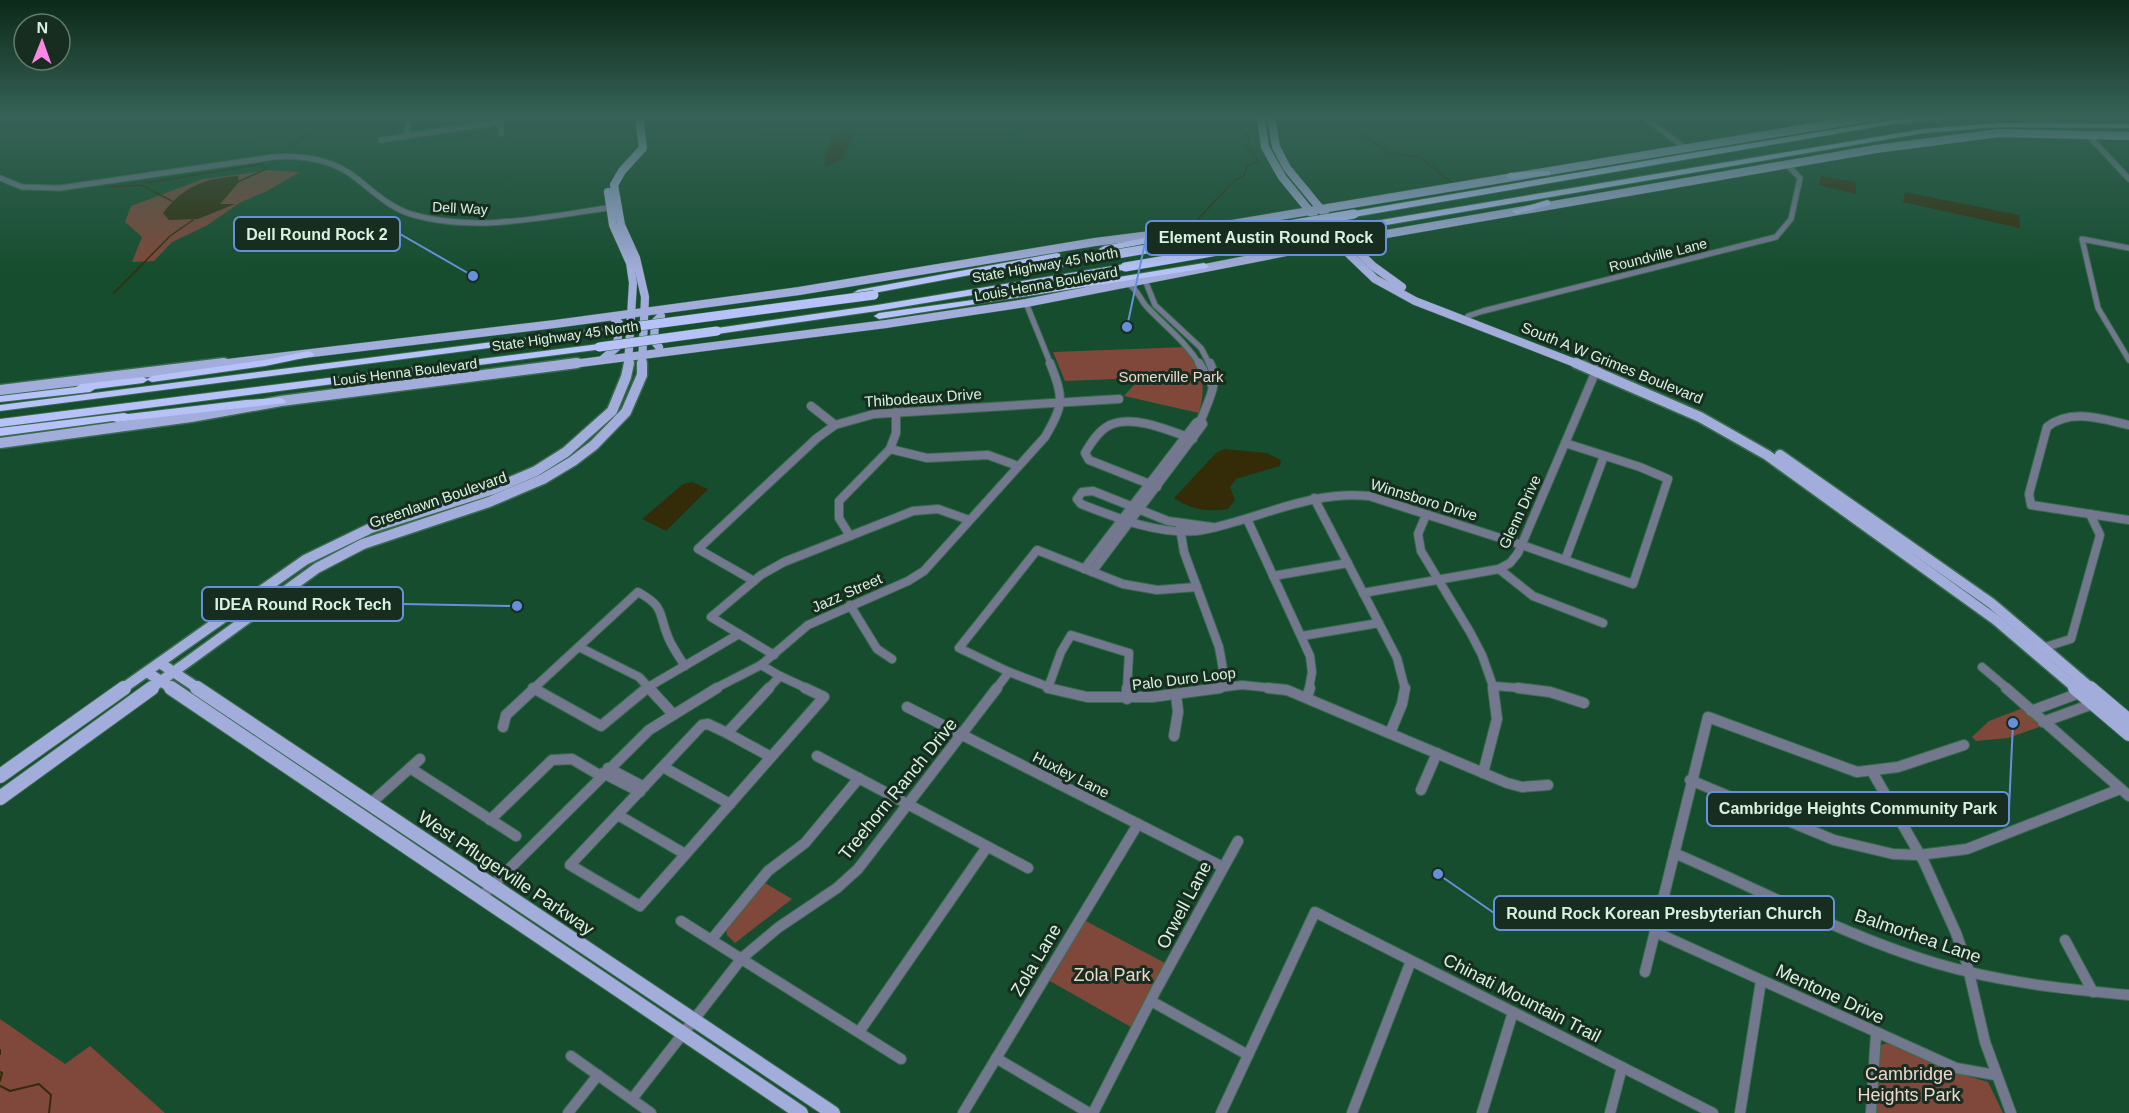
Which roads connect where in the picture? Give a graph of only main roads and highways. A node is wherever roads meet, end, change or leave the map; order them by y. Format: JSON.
{"nodes":[{"id":1,"x":620,"y":168,"type":"edge"},
{"id":2,"x":627,"y":168,"type":"edge"},
{"id":3,"x":1276,"y":168,"type":"edge"},
{"id":4,"x":1285,"y":168,"type":"edge"},
{"id":5,"x":1563,"y":168,"type":"edge"},
{"id":6,"x":1591,"y":168,"type":"edge"},
{"id":7,"x":1715,"y":168,"type":"edge"},
{"id":8,"x":1763,"y":168,"type":"edge"},
{"id":9,"x":1289,"y":169,"type":"joint"},
{"id":10,"x":1681,"y":174,"type":"junction"},
{"id":11,"x":1510,"y":176,"type":"joint"},
{"id":12,"x":1299,"y":198,"type":"junction"},
{"id":13,"x":1311,"y":198,"type":"junction"},
{"id":14,"x":1346,"y":204,"type":"junction"},
{"id":15,"x":613,"y":207,"type":"junction"},
{"id":16,"x":1319,"y":208,"type":"junction"},
{"id":17,"x":1308,"y":210,"type":"junction"},
{"id":18,"x":1516,"y":211,"type":"junction"},
{"id":19,"x":1288,"y":213,"type":"junction"},
{"id":20,"x":1277,"y":215,"type":"junction"},
{"id":21,"x":1214,"y":227,"type":"junction"},
{"id":22,"x":1375,"y":236,"type":"junction"},
{"id":23,"x":1365,"y":238,"type":"junction"},
{"id":24,"x":1346,"y":241,"type":"junction"},
{"id":25,"x":1335,"y":242,"type":"junction"},
{"id":26,"x":1317,"y":246,"type":"junction"},
{"id":27,"x":1356,"y":250,"type":"junction"},
{"id":28,"x":1344,"y":252,"type":"junction"},
{"id":29,"x":630,"y":262,"type":"junction"},
{"id":30,"x":1204,"y":266,"type":"junction"},
{"id":31,"x":1359,"y":267,"type":"junction"},
{"id":32,"x":640,"y":269,"type":"junction"},
{"id":33,"x":1392,"y":281,"type":"junction"},
{"id":34,"x":632,"y":292,"type":"junction"},
{"id":35,"x":873,"y":293,"type":"junction"},
{"id":36,"x":645,"y":297,"type":"junction"},
{"id":37,"x":1020,"y":298,"type":"junction"},
{"id":38,"x":677,"y":308,"type":"junction"},
{"id":39,"x":645,"y":312,"type":"junction"},
{"id":40,"x":878,"y":312,"type":"junction"},
{"id":41,"x":632,"y":314,"type":"junction"},
{"id":42,"x":597,"y":318,"type":"junction"},
{"id":43,"x":1467,"y":318,"type":"junction"},
{"id":44,"x":460,"y":348,"type":"junction"},
{"id":45,"x":676,"y":350,"type":"junction"},
{"id":46,"x":309,"y":354,"type":"junction"},
{"id":47,"x":643,"y":355,"type":"junction"},
{"id":48,"x":630,"y":356,"type":"junction"},
{"id":49,"x":602,"y":360,"type":"junction"},
{"id":50,"x":386,"y":375,"type":"junction"},
{"id":51,"x":642,"y":375,"type":"junction"},
{"id":52,"x":626,"y":377,"type":"junction"},
{"id":53,"x":0,"y":390,"type":"edge"},
{"id":54,"x":0,"y":398,"type":"edge"},
{"id":55,"x":282,"y":401,"type":"junction"},
{"id":56,"x":0,"y":408,"type":"edge"},
{"id":57,"x":0,"y":433,"type":"edge"},
{"id":58,"x":1803,"y":476,"type":"junction"},
{"id":59,"x":440,"y":512,"type":"junction"},
{"id":60,"x":1937,"y":577,"type":"junction"},
{"id":61,"x":1965,"y":586,"type":"junction"},
{"id":62,"x":2038,"y":649,"type":"junction"},
{"id":63,"x":160,"y":663,"type":"junction"},
{"id":64,"x":147,"y":672,"type":"junction"},
{"id":65,"x":174,"y":672,"type":"junction"},
{"id":66,"x":162,"y":681,"type":"junction"},
{"id":67,"x":2099,"y":702,"type":"junction"},
{"id":68,"x":2129,"y":721,"type":"edge"},
{"id":69,"x":2129,"y":734,"type":"edge"},
{"id":70,"x":321,"y":769,"type":"junction"},
{"id":71,"x":0,"y":776,"type":"edge"},
{"id":72,"x":308,"y":780,"type":"junction"},
{"id":73,"x":0,"y":798,"type":"edge"},
{"id":74,"x":801,"y":1113,"type":"edge"},
{"id":75,"x":833,"y":1113,"type":"edge"}],
"edges":[{"from":1,"to":15,"type":"main road","name":"Greenlawn Boulevard"},
{"from":2,"to":15,"type":"main road","name":"Greenlawn Boulevard"},
{"from":3,"to":12,"type":"main road","name":"South A W Grimes Boulevard"},
{"from":4,"to":9,"type":"main road"},
{"from":5,"to":11,"type":"highway"},
{"from":6,"to":35,"type":"highway","name":"State Highway 45 North","bridge":true},
{"from":7,"to":10,"type":"highway","name":"State Highway 45 North"},
{"from":8,"to":18,"type":"main road","name":"Louis Henna Boulevard"},
{"from":9,"to":13,"type":"main road","name":"South A W Grimes Boulevard"},
{"from":10,"to":18,"type":"highway"},
{"from":10,"to":40,"type":"highway","name":"State Highway 45 North","bridge":true},
{"from":11,"to":14,"type":"main road","name":"Louis Henna Boulevard"},
{"from":12,"to":17,"type":"main road","name":"South A W Grimes Boulevard"},
{"from":12,"to":19,"type":"main road"},
{"from":13,"to":14,"type":"main road"},
{"from":13,"to":16,"type":"main road","name":"South A W Grimes Boulevard"},
{"from":14,"to":16,"type":"main road","name":"Louis Henna Boulevard"},
{"from":14,"to":22,"type":"main road"},
{"from":15,"to":29,"type":"main road","name":"Greenlawn Boulevard"},
{"from":15,"to":32,"type":"main road","name":"Greenlawn Boulevard"},
{"from":16,"to":17,"type":"main road","name":"Louis Henna Boulevard"},
{"from":16,"to":24,"type":"main road","name":"South A W Grimes Boulevard"},
{"from":17,"to":19,"type":"main road","name":"Louis Henna Boulevard"},
{"from":17,"to":25,"type":"main road","name":"South A W Grimes Boulevard"},
{"from":18,"to":22,"type":"main road","name":"Louis Henna Boulevard"},
{"from":19,"to":20,"type":"main road","name":"Louis Henna Boulevard"},
{"from":20,"to":21,"type":"main road","name":"Louis Henna Boulevard"},
{"from":20,"to":26,"type":"main road"},
{"from":21,"to":35,"type":"highway"},
{"from":21,"to":38,"type":"main road","name":"Louis Henna Boulevard"},
{"from":22,"to":23,"type":"main road","name":"Louis Henna Boulevard"},
{"from":23,"to":24,"type":"main road","name":"Louis Henna Boulevard"},
{"from":23,"to":27,"type":"main road"},
{"from":24,"to":25,"type":"main road","name":"Louis Henna Boulevard"},
{"from":24,"to":27,"type":"main road","name":"South A W Grimes Boulevard"},
{"from":25,"to":26,"type":"main road","name":"Louis Henna Boulevard"},
{"from":25,"to":28,"type":"main road","name":"South A W Grimes Boulevard"},
{"from":26,"to":28,"type":"main road"},
{"from":26,"to":30,"type":"main road","name":"Louis Henna Boulevard"},
{"from":27,"to":33,"type":"main road","name":"South A W Grimes Boulevard"},
{"from":28,"to":31,"type":"main road","name":"South A W Grimes Boulevard"},
{"from":29,"to":32,"type":"main road"},
{"from":29,"to":34,"type":"main road","name":"Greenlawn Boulevard"},
{"from":30,"to":37,"type":"highway"},
{"from":30,"to":37,"type":"main road","name":"Louis Henna Boulevard"},
{"from":31,"to":33,"type":"main road"},
{"from":31,"to":43,"type":"main road","name":"South A W Grimes Boulevard"},
{"from":32,"to":36,"type":"main road","name":"Greenlawn Boulevard"},
{"from":33,"to":43,"type":"main road","name":"South A W Grimes Boulevard"},
{"from":34,"to":41,"type":"main road","name":"Greenlawn Boulevard"},
{"from":34,"to":42,"type":"main road"},
{"from":35,"to":44,"type":"highway","name":"State Highway 45 North","bridge":true},
{"from":36,"to":38,"type":"main road"},
{"from":36,"to":39,"type":"main road","name":"Greenlawn Boulevard"},
{"from":37,"to":40,"type":"highway"},
{"from":37,"to":45,"type":"main road","name":"Louis Henna Boulevard"},
{"from":38,"to":39,"type":"main road","name":"Louis Henna Boulevard"},
{"from":38,"to":45,"type":"main road"},
{"from":39,"to":41,"type":"main road","name":"Louis Henna Boulevard"},
{"from":39,"to":47,"type":"main road","name":"Greenlawn Boulevard"},
{"from":40,"to":50,"type":"highway","name":"State Highway 45 North","bridge":true},
{"from":41,"to":42,"type":"main road","name":"Louis Henna Boulevard"},
{"from":41,"to":48,"type":"main road","name":"Greenlawn Boulevard"},
{"from":42,"to":46,"type":"main road","name":"Louis Henna Boulevard"},
{"from":42,"to":49,"type":"main road"},
{"from":43,"to":58,"type":"main road","name":"South A W Grimes Boulevard"},
{"from":44,"to":54,"type":"highway"},
{"from":44,"to":56,"type":"highway","name":"State Highway 45 North"},
{"from":45,"to":47,"type":"main road","name":"Louis Henna Boulevard"},
{"from":45,"to":51,"type":"main road"},
{"from":46,"to":53,"type":"main road","name":"Louis Henna Boulevard"},
{"from":46,"to":54,"type":"highway"},
{"from":47,"to":48,"type":"main road","name":"Louis Henna Boulevard"},
{"from":47,"to":51,"type":"main road","name":"Greenlawn Boulevard"},
{"from":48,"to":49,"type":"main road","name":"Louis Henna Boulevard"},
{"from":48,"to":52,"type":"main road","name":"Greenlawn Boulevard"},
{"from":49,"to":52,"type":"main road"},
{"from":49,"to":55,"type":"main road","name":"Louis Henna Boulevard"},
{"from":50,"to":57,"type":"highway"},
{"from":50,"to":57,"type":"highway","name":"State Highway 45 North"},
{"from":51,"to":59,"type":"main road","name":"Greenlawn Boulevard"},
{"from":52,"to":59,"type":"main road","name":"Greenlawn Boulevard"},
{"from":55,"to":57,"type":"highway"},
{"from":55,"to":57,"type":"main road","name":"Louis Henna Boulevard"},
{"from":58,"to":60,"type":"main road","name":"South A W Grimes Boulevard"},
{"from":58,"to":61,"type":"main road","name":"South A W Grimes Boulevard"},
{"from":59,"to":63,"type":"main road","name":"Greenlawn Boulevard"},
{"from":59,"to":65,"type":"main road","name":"Greenlawn Boulevard"},
{"from":60,"to":61,"type":"main road"},
{"from":60,"to":62,"type":"main road","name":"South A W Grimes Boulevard"},
{"from":61,"to":62,"type":"main road","name":"South A W Grimes Boulevard"},
{"from":62,"to":67,"type":"main road","name":"South A W Grimes Boulevard"},
{"from":63,"to":64,"type":"main road","name":"Greenlawn Boulevard"},
{"from":63,"to":65,"type":"main road","name":"West Pflugerville Parkway"},
{"from":64,"to":66,"type":"main road"},
{"from":64,"to":71,"type":"main road","name":"Greenlawn Boulevard"},
{"from":65,"to":66,"type":"main road","name":"Greenlawn Boulevard"},
{"from":65,"to":70,"type":"main road","name":"West Pflugerville Parkway"},
{"from":66,"to":72,"type":"main road"},
{"from":66,"to":73,"type":"main road","name":"Greenlawn Boulevard"},
{"from":67,"to":68,"type":"main road","name":"South A W Grimes Boulevard"},
{"from":67,"to":69,"type":"main road","name":"South A W Grimes Boulevard"},
{"from":70,"to":72,"type":"main road"},
{"from":70,"to":75,"type":"main road","name":"West Pflugerville Parkway"},
{"from":72,"to":74,"type":"main road"}]}
